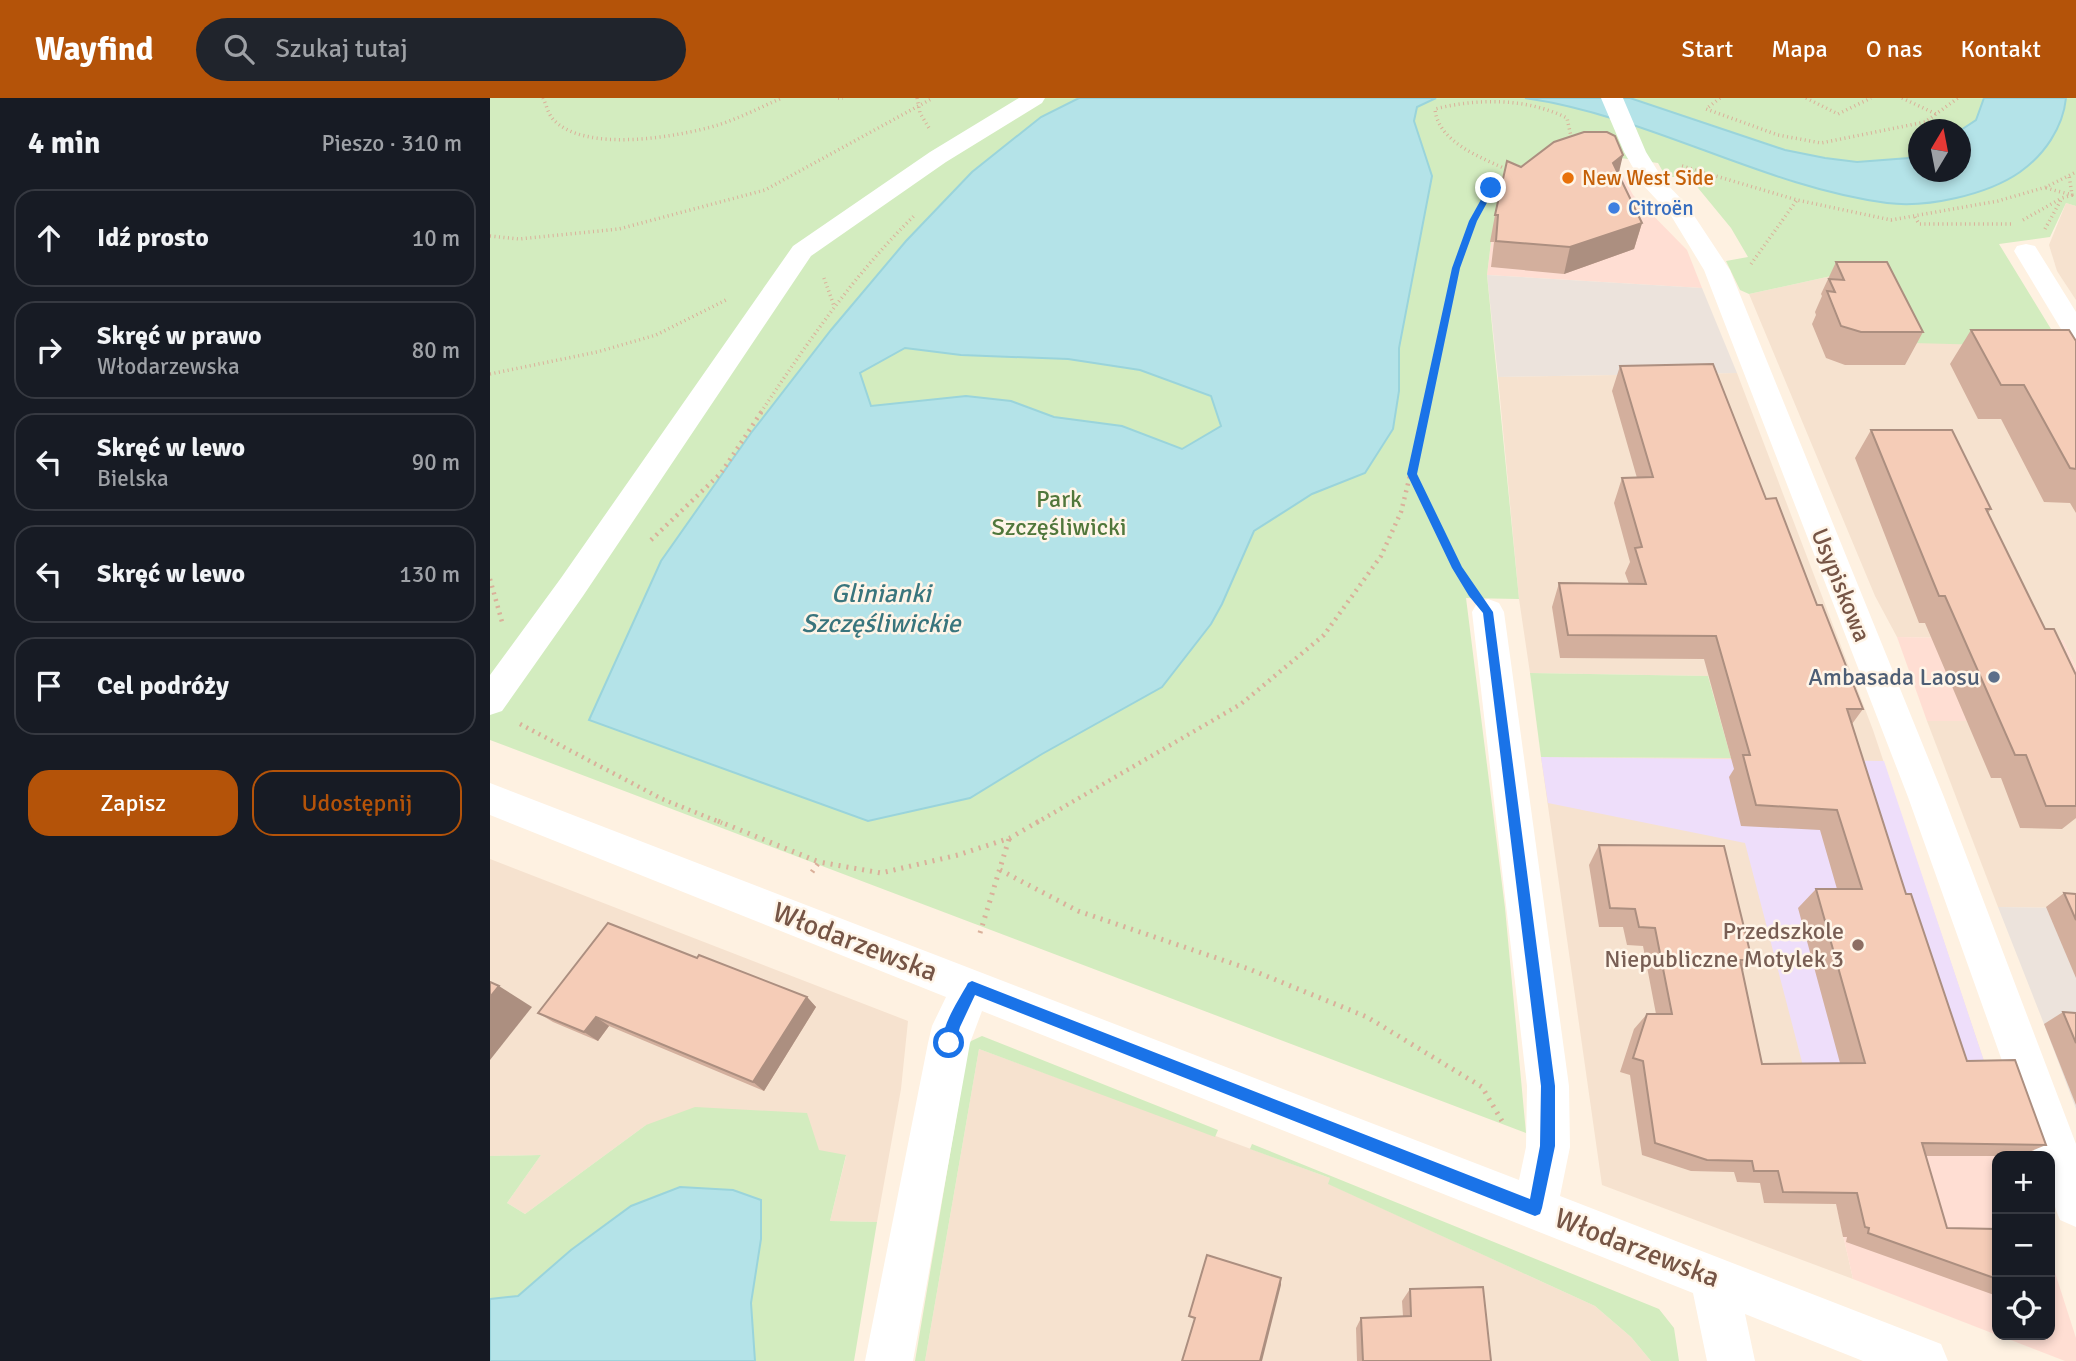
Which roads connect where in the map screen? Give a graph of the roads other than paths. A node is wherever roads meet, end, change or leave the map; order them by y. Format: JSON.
{"nodes":[{"id":1,"x":1034,"y":98,"type":"edge"},
{"id":2,"x":1612,"y":98,"type":"edge"},
{"id":3,"x":2026,"y":251,"type":"road end"},
{"id":4,"x":2076,"y":333,"type":"edge"},
{"id":5,"x":1488,"y":612,"type":"road end"},
{"id":6,"x":499,"y":709,"type":"edge"},
{"id":7,"x":490,"y":799,"type":"edge"},
{"id":8,"x":972,"y":988,"type":"junction"},
{"id":9,"x":2076,"y":1204,"type":"edge"},
{"id":10,"x":1535,"y":1208,"type":"junction"},
{"id":11,"x":1713,"y":1278,"type":"junction"},
{"id":12,"x":889,"y":1361,"type":"edge"},
{"id":13,"x":1731,"y":1361,"type":"edge"},
{"id":14,"x":1924,"y":1361,"type":"edge"}],
"edges":[{"from":1,"to":6,"type":"street"},
{"from":2,"to":9,"type":"street","name":"Usypiskowa"},
{"from":3,"to":4,"type":"street"},
{"from":5,"to":10,"type":"street"},
{"from":7,"to":8,"type":"street","name":"Włodarzewska"},
{"from":8,"to":10,"type":"street","name":"Włodarzewska"},
{"from":8,"to":12,"type":"street"},
{"from":10,"to":11,"type":"street","name":"Włodarzewska"},
{"from":11,"to":13,"type":"street"},
{"from":11,"to":14,"type":"street","name":"Włodarzewska"}]}
